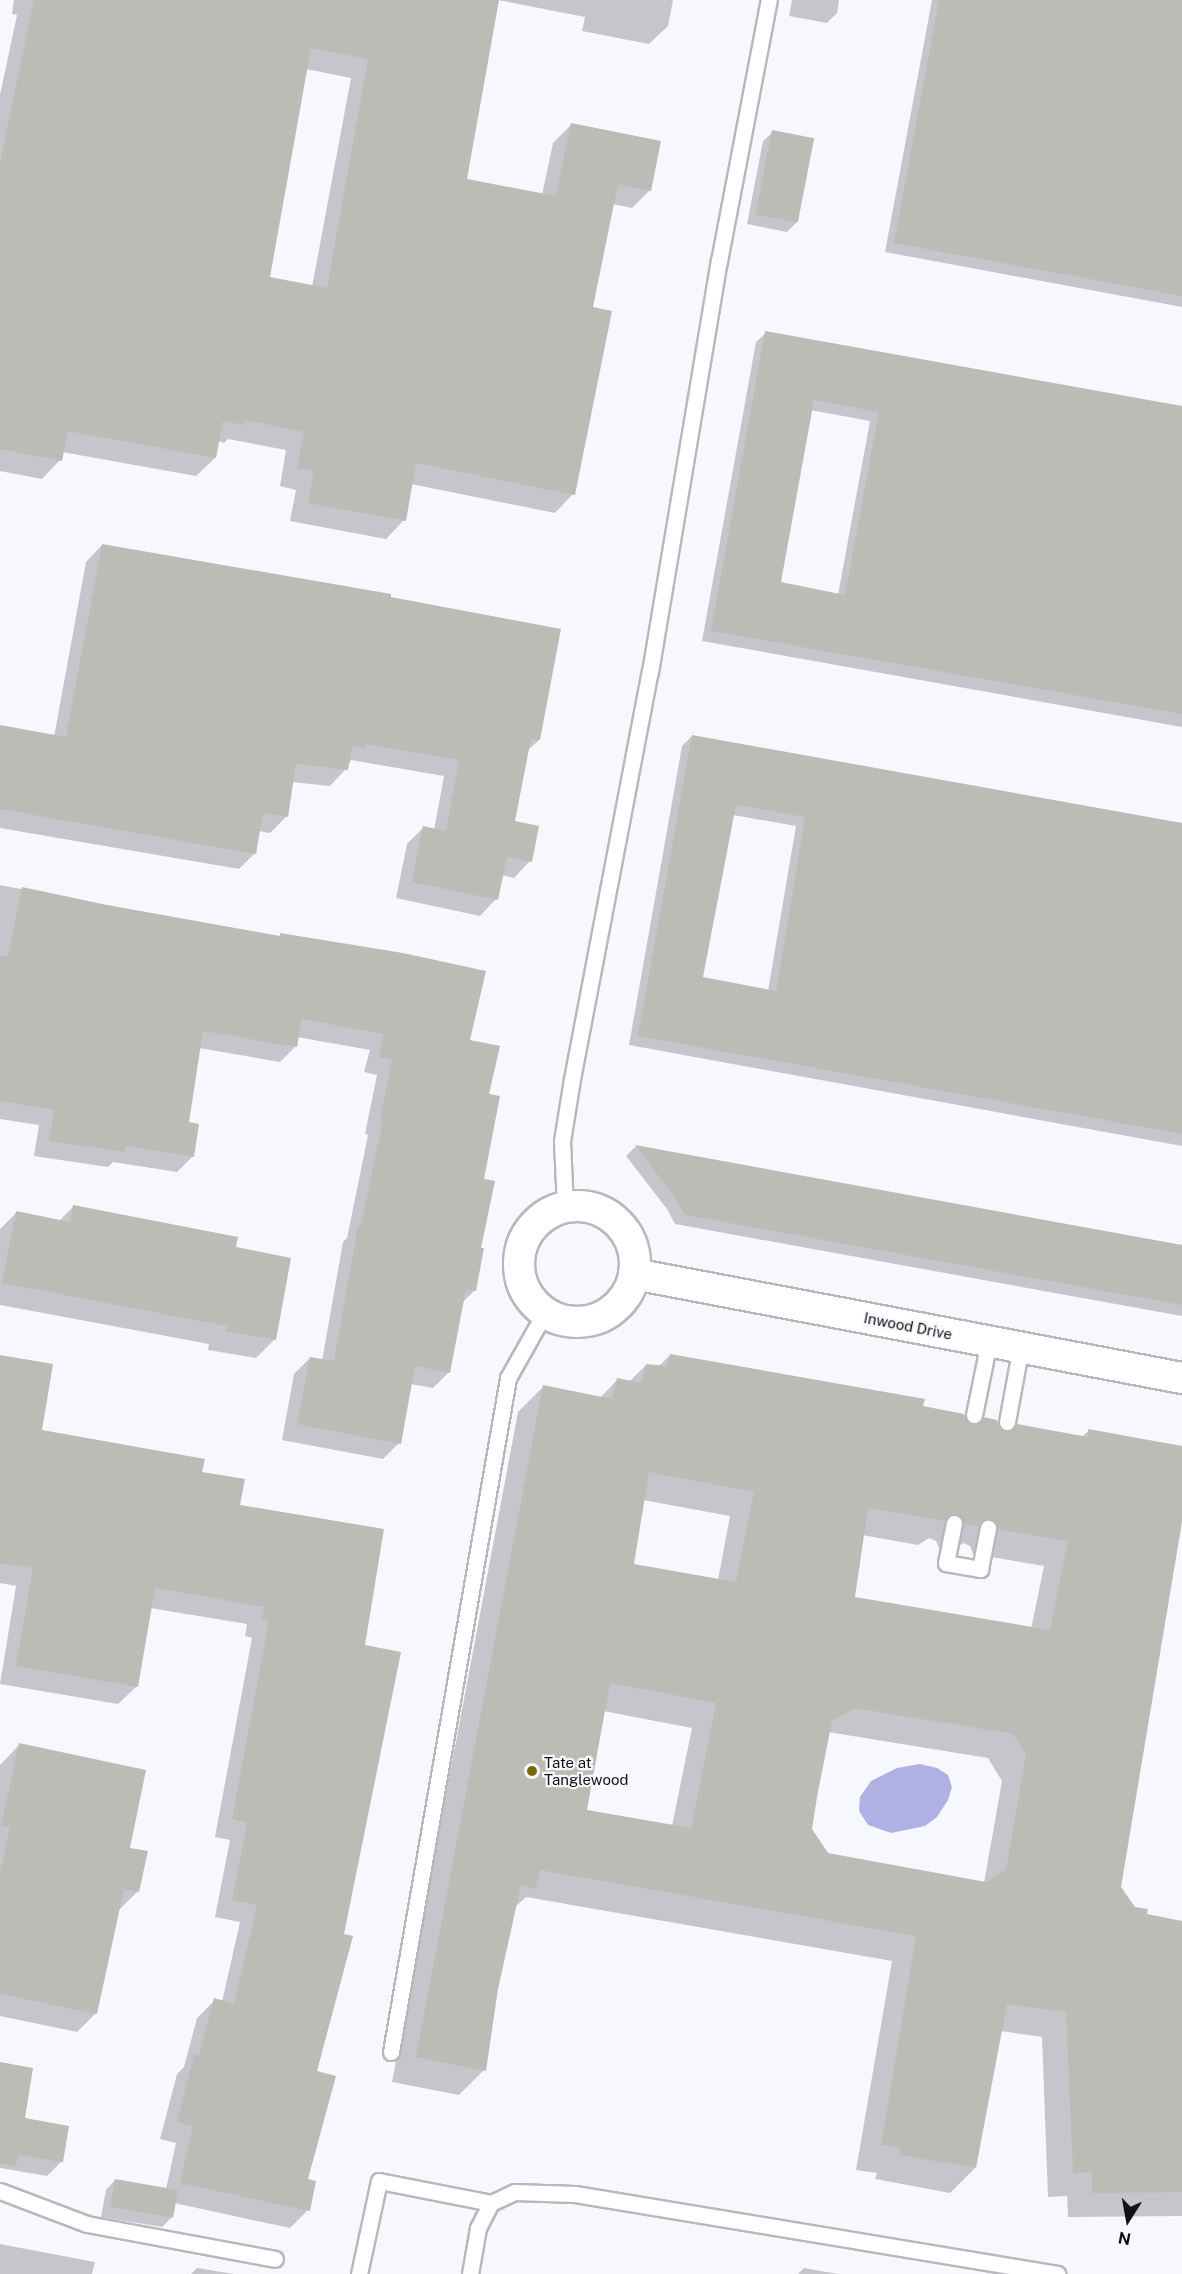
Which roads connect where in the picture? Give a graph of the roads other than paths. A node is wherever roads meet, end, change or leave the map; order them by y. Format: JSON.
{"nodes":[{"id":1,"x":769,"y":0,"type":"edge"},
{"id":2,"x":565,"y":1207,"type":"junction"},
{"id":3,"x":634,"y":1274,"type":"junction"},
{"id":4,"x":545,"y":1312,"type":"junction"},
{"id":5,"x":988,"y":1341,"type":"junction"},
{"id":6,"x":1021,"y":1346,"type":"junction"},
{"id":7,"x":1182,"y":1378,"type":"edge"},
{"id":8,"x":974,"y":1415,"type":"dead end"},
{"id":9,"x":1007,"y":1422,"type":"dead end"},
{"id":10,"x":954,"y":1523,"type":"dead end"},
{"id":11,"x":988,"y":1528,"type":"dead end"},
{"id":12,"x":391,"y":2052,"type":"dead end"},
{"id":13,"x":0,"y":2191,"type":"edge"},
{"id":14,"x":491,"y":2203,"type":"junction"},
{"id":15,"x":275,"y":2259,"type":"dead end"},
{"id":16,"x":359,"y":2274,"type":"edge"},
{"id":17,"x":470,"y":2274,"type":"edge"},
{"id":18,"x":1057,"y":2274,"type":"edge"}],
"edges":[{"from":1,"to":2,"type":"lane"},
{"from":2,"to":3,"type":"street"},
{"from":2,"to":4,"type":"street"},
{"from":3,"to":4,"type":"street"},
{"from":3,"to":5,"type":"street","name":"Inwood Drive"},
{"from":4,"to":12,"type":"lane"},
{"from":5,"to":6,"type":"street","name":"Inwood Drive"},
{"from":5,"to":8,"type":"lane"},
{"from":6,"to":7,"type":"street","name":"Inwood Drive"},
{"from":6,"to":9,"type":"lane"},
{"from":10,"to":11,"type":"lane"},
{"from":13,"to":15,"type":"lane"},
{"from":14,"to":16,"type":"lane"},
{"from":14,"to":17,"type":"lane"},
{"from":14,"to":18,"type":"lane"}]}
